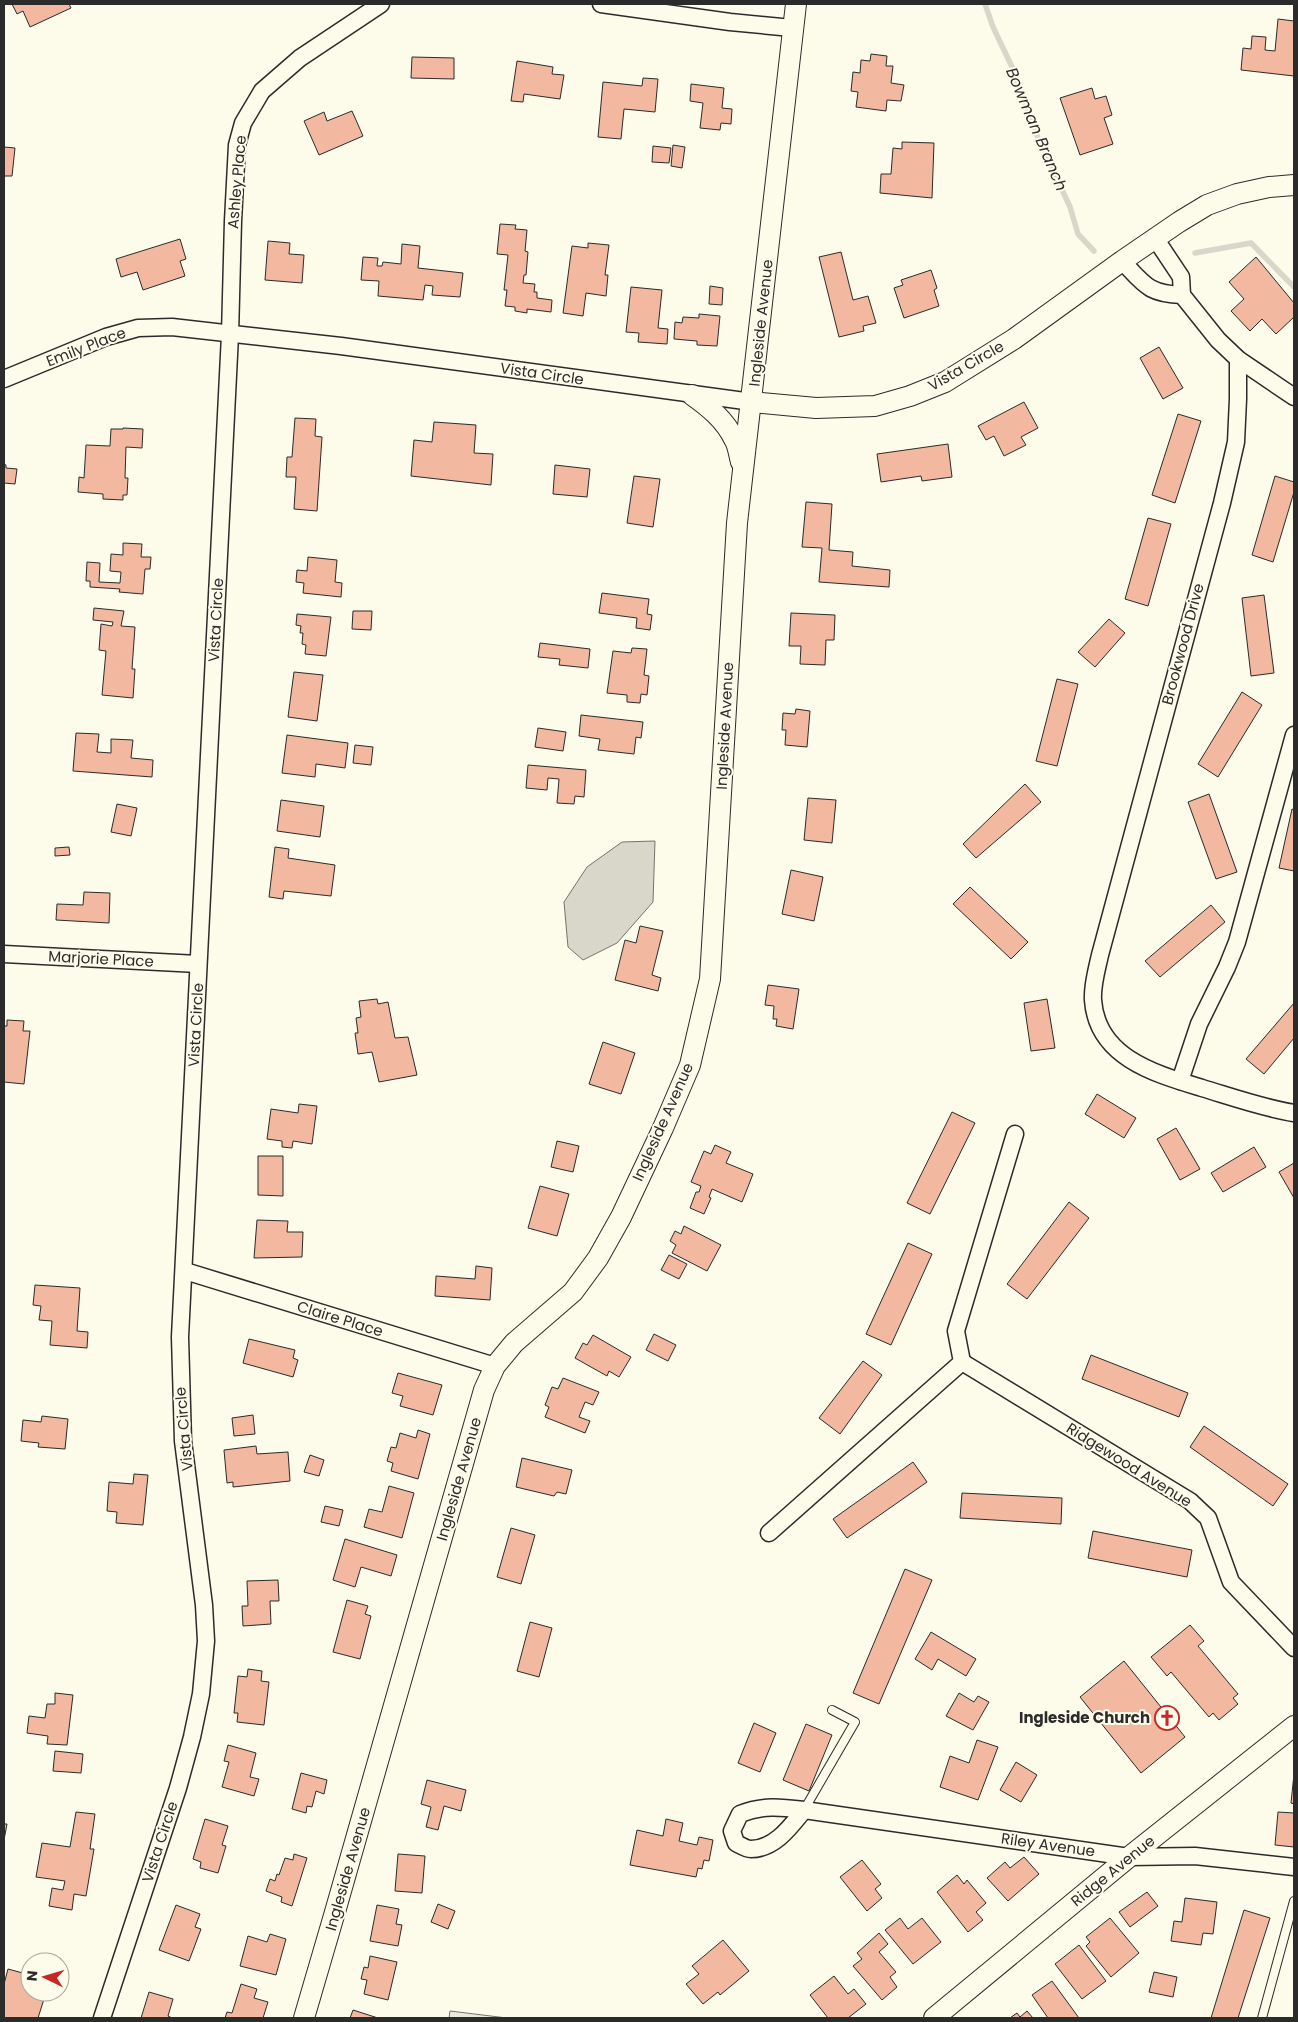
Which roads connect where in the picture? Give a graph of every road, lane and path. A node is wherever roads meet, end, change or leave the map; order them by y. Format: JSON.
{"nodes":[{"id":1,"x":381,"y":4,"type":"edge"},
{"id":2,"x":601,"y":4,"type":"edge"},
{"id":3,"x":796,"y":4,"type":"edge"},
{"id":4,"x":792,"y":28,"type":"junction"},
{"id":5,"x":1294,"y":185,"type":"edge"},
{"id":6,"x":1155,"y":238,"type":"junction"},
{"id":7,"x":1122,"y":261,"type":"junction"},
{"id":8,"x":1182,"y":295,"type":"junction"},
{"id":9,"x":230,"y":335,"type":"junction"},
{"id":10,"x":1238,"y":359,"type":"junction"},
{"id":11,"x":4,"y":379,"type":"edge"},
{"id":12,"x":692,"y":395,"type":"junction"},
{"id":13,"x":1294,"y":397,"type":"edge"},
{"id":14,"x":752,"y":402,"type":"junction"},
{"id":15,"x":742,"y":468,"type":"junction"},
{"id":16,"x":1294,"y":735,"type":"edge"},
{"id":17,"x":4,"y":954,"type":"edge"},
{"id":18,"x":198,"y":964,"type":"junction"},
{"id":19,"x":1180,"y":1081,"type":"junction"},
{"id":20,"x":1294,"y":1113,"type":"edge"},
{"id":21,"x":1015,"y":1134,"type":"dead end"},
{"id":22,"x":185,"y":1271,"type":"junction"},
{"id":23,"x":962,"y":1362,"type":"junction"},
{"id":24,"x":495,"y":1366,"type":"junction"},
{"id":25,"x":769,"y":1534,"type":"dead end"},
{"id":26,"x":1294,"y":1648,"type":"edge"},
{"id":27,"x":832,"y":1710,"type":"dead end"},
{"id":28,"x":1294,"y":1726,"type":"edge"},
{"id":29,"x":804,"y":1810,"type":"joint"},
{"id":30,"x":1129,"y":1857,"type":"junction"},
{"id":31,"x":1294,"y":1867,"type":"edge"},
{"id":32,"x":1294,"y":1901,"type":"edge"},
{"id":33,"x":102,"y":2018,"type":"edge"},
{"id":34,"x":304,"y":2018,"type":"edge"},
{"id":35,"x":934,"y":2018,"type":"edge"},
{"id":36,"x":1262,"y":2018,"type":"edge"}],
"edges":[{"from":1,"to":9,"type":"street","name":"Ashley Place"},
{"from":2,"to":4,"type":"street"},
{"from":3,"to":4,"type":"street","name":"Ingleside Avenue"},
{"from":4,"to":14,"type":"street","name":"Ingleside Avenue"},
{"from":5,"to":6,"type":"street","name":"Vista Circle"},
{"from":6,"to":7,"type":"street","name":"Vista Circle"},
{"from":6,"to":8,"type":"street"},
{"from":7,"to":8,"type":"street"},
{"from":7,"to":14,"type":"street","name":"Vista Circle"},
{"from":8,"to":10,"type":"street"},
{"from":9,"to":11,"type":"street","name":"Emily Place"},
{"from":9,"to":12,"type":"street","name":"Vista Circle"},
{"from":9,"to":18,"type":"street","name":"Vista Circle"},
{"from":10,"to":13,"type":"street"},
{"from":10,"to":19,"type":"street","name":"Brookwood Drive"},
{"from":12,"to":14,"type":"street","name":"Vista Circle"},
{"from":12,"to":15,"type":"street"},
{"from":14,"to":15,"type":"street","name":"Ingleside Avenue"},
{"from":15,"to":24,"type":"street","name":"Ingleside Avenue"},
{"from":16,"to":19,"type":"street"},
{"from":17,"to":18,"type":"street","name":"Marjorie Place"},
{"from":18,"to":22,"type":"street","name":"Vista Circle"},
{"from":19,"to":20,"type":"street"},
{"from":21,"to":23,"type":"street"},
{"from":22,"to":24,"type":"street","name":"Claire Place"},
{"from":22,"to":33,"type":"street","name":"Vista Circle"},
{"from":23,"to":25,"type":"street"},
{"from":23,"to":26,"type":"street","name":"Ridgewood Avenue"},
{"from":24,"to":34,"type":"street","name":"Ingleside Avenue"},
{"from":27,"to":29,"type":"lane"},
{"from":28,"to":30,"type":"street","name":"Ridge Avenue"},
{"from":29,"to":30,"type":"street","name":"Riley Avenue"},
{"from":30,"to":31,"type":"street","name":"Riley Avenue"},
{"from":30,"to":35,"type":"street","name":"Ridge Avenue"},
{"from":32,"to":36,"type":"lane"}]}
